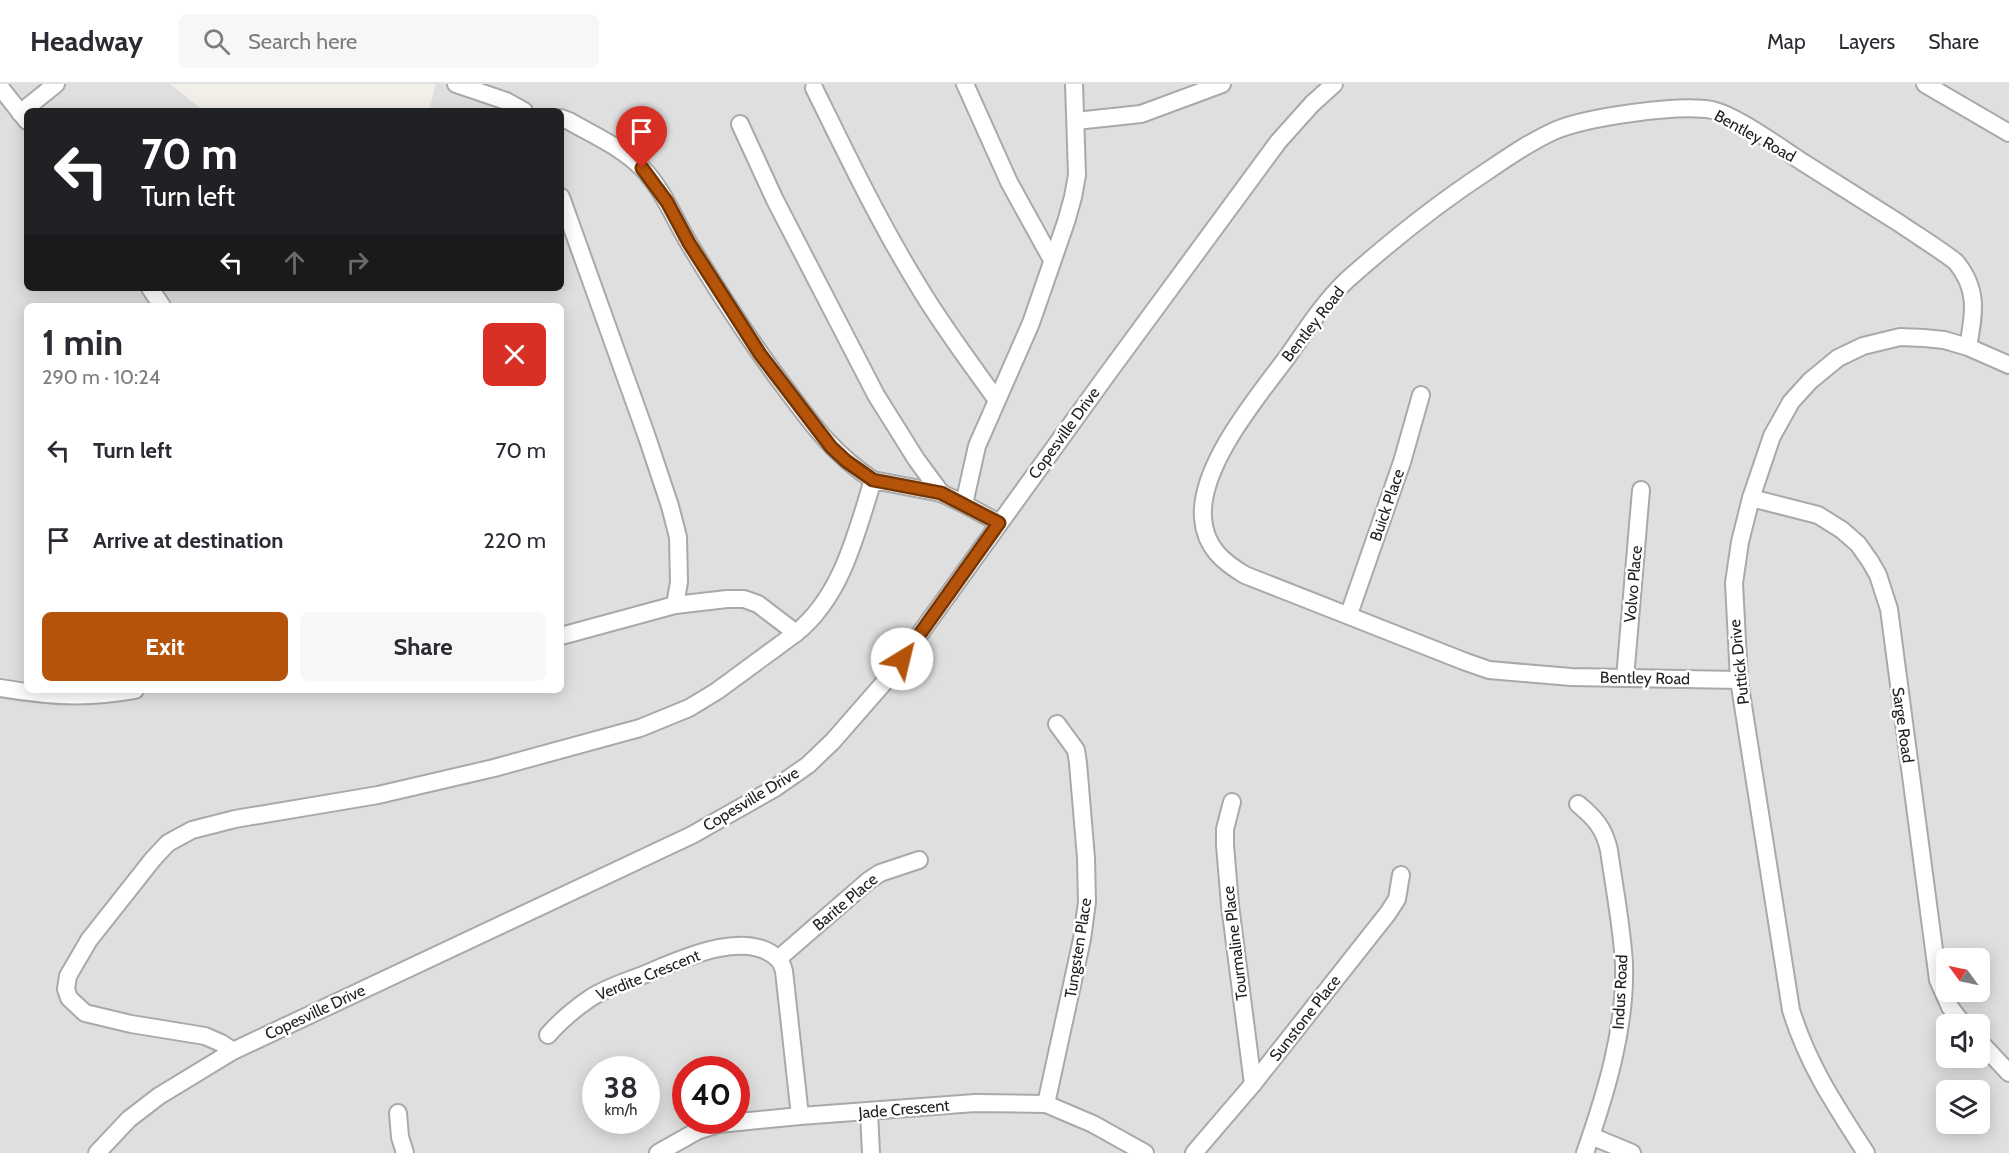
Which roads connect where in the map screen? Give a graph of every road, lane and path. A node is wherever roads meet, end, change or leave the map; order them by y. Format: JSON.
{"nodes":[{"id":1,"x":56,"y":84,"type":"edge"},
{"id":2,"x":456,"y":84,"type":"edge"},
{"id":3,"x":965,"y":84,"type":"edge"},
{"id":4,"x":1074,"y":84,"type":"edge"},
{"id":5,"x":1222,"y":84,"type":"edge"},
{"id":6,"x":1334,"y":84,"type":"edge"},
{"id":7,"x":1925,"y":84,"type":"edge"},
{"id":8,"x":0,"y":87,"type":"edge"},
{"id":9,"x":814,"y":88,"type":"dead end"},
{"id":10,"x":33,"y":108,"type":"edge"},
{"id":11,"x":519,"y":108,"type":"edge"},
{"id":12,"x":24,"y":117,"type":"edge"},
{"id":13,"x":564,"y":120,"type":"edge"},
{"id":14,"x":1076,"y":121,"type":"junction"},
{"id":15,"x":740,"y":124,"type":"dead end"},
{"id":16,"x":2009,"y":133,"type":"edge"},
{"id":17,"x":564,"y":205,"type":"edge"},
{"id":18,"x":1052,"y":260,"type":"junction"},
{"id":19,"x":1968,"y":347,"type":"junction"},
{"id":20,"x":2009,"y":365,"type":"edge"},
{"id":21,"x":1421,"y":394,"type":"dead end"},
{"id":22,"x":996,"y":399,"type":"junction"},
{"id":23,"x":873,"y":480,"type":"junction"},
{"id":24,"x":1641,"y":490,"type":"dead end"},
{"id":25,"x":941,"y":493,"type":"junction"},
{"id":26,"x":1750,"y":498,"type":"junction"},
{"id":27,"x":964,"y":504,"type":"junction"},
{"id":28,"x":999,"y":523,"type":"junction"},
{"id":29,"x":675,"y":605,"type":"junction"},
{"id":30,"x":1349,"y":614,"type":"junction"},
{"id":31,"x":796,"y":633,"type":"junction"},
{"id":32,"x":564,"y":635,"type":"edge"},
{"id":33,"x":1625,"y":678,"type":"junction"},
{"id":34,"x":1739,"y":680,"type":"junction"},
{"id":35,"x":0,"y":688,"type":"edge"},
{"id":36,"x":24,"y":691,"type":"edge"},
{"id":37,"x":35,"y":693,"type":"edge"},
{"id":38,"x":120,"y":693,"type":"edge"},
{"id":39,"x":1058,"y":724,"type":"dead end"},
{"id":40,"x":1232,"y":802,"type":"dead end"},
{"id":41,"x":1578,"y":804,"type":"dead end"},
{"id":42,"x":918,"y":860,"type":"dead end"},
{"id":43,"x":1401,"y":875,"type":"dead end"},
{"id":44,"x":778,"y":959,"type":"junction"},
{"id":45,"x":1955,"y":1014,"type":"edge"},
{"id":46,"x":548,"y":1035,"type":"dead end"},
{"id":47,"x":232,"y":1051,"type":"junction"},
{"id":48,"x":1990,"y":1053,"type":"edge"},
{"id":49,"x":2009,"y":1073,"type":"edge"},
{"id":50,"x":1252,"y":1084,"type":"junction"},
{"id":51,"x":1046,"y":1104,"type":"junction"},
{"id":52,"x":869,"y":1112,"type":"junction"},
{"id":53,"x":398,"y":1113,"type":"dead end"},
{"id":54,"x":800,"y":1116,"type":"junction"},
{"id":55,"x":1591,"y":1136,"type":"junction"},
{"id":56,"x":97,"y":1153,"type":"edge"},
{"id":57,"x":405,"y":1153,"type":"edge"},
{"id":58,"x":658,"y":1153,"type":"edge"},
{"id":59,"x":871,"y":1153,"type":"edge"},
{"id":60,"x":1145,"y":1153,"type":"edge"},
{"id":61,"x":1194,"y":1153,"type":"edge"},
{"id":62,"x":1585,"y":1153,"type":"edge"},
{"id":63,"x":1632,"y":1153,"type":"edge"},
{"id":64,"x":1866,"y":1153,"type":"edge"}],
"edges":[{"from":1,"to":10,"type":"street"},
{"from":2,"to":11,"type":"street"},
{"from":3,"to":18,"type":"street"},
{"from":4,"to":14,"type":"street"},
{"from":5,"to":14,"type":"street"},
{"from":6,"to":28,"type":"street","name":"Copesville Drive"},
{"from":7,"to":16,"type":"street"},
{"from":8,"to":12,"type":"street"},
{"from":9,"to":22,"type":"street"},
{"from":13,"to":23,"type":"street"},
{"from":14,"to":18,"type":"street"},
{"from":15,"to":25,"type":"street"},
{"from":17,"to":29,"type":"street"},
{"from":18,"to":22,"type":"street"},
{"from":19,"to":20,"type":"street","name":"Puttick Drive"},
{"from":19,"to":26,"type":"street","name":"Puttick Drive"},
{"from":19,"to":30,"type":"street","name":"Bentley Road"},
{"from":21,"to":30,"type":"street","name":"Buick Place"},
{"from":22,"to":27,"type":"street"},
{"from":23,"to":25,"type":"street"},
{"from":23,"to":31,"type":"street"},
{"from":24,"to":33,"type":"street","name":"Volvo Place"},
{"from":25,"to":27,"type":"street"},
{"from":26,"to":34,"type":"street","name":"Puttick Drive"},
{"from":26,"to":45,"type":"street","name":"Sarge Road"},
{"from":27,"to":28,"type":"street"},
{"from":28,"to":47,"type":"street","name":"Copesville Drive"},
{"from":29,"to":31,"type":"street"},
{"from":29,"to":32,"type":"street"},
{"from":30,"to":33,"type":"street","name":"Bentley Road"},
{"from":31,"to":47,"type":"street"},
{"from":33,"to":34,"type":"street","name":"Bentley Road"},
{"from":34,"to":64,"type":"street","name":"Puttick Drive"},
{"from":35,"to":36,"type":"street"},
{"from":37,"to":38,"type":"street"},
{"from":39,"to":51,"type":"street","name":"Tungsten Place"},
{"from":40,"to":50,"type":"street","name":"Tourmaline Place"},
{"from":41,"to":55,"type":"street","name":"Indus Road"},
{"from":42,"to":44,"type":"street","name":"Barite Place"},
{"from":43,"to":50,"type":"street","name":"Sunstone Place"},
{"from":44,"to":46,"type":"street","name":"Verdite Crescent"},
{"from":44,"to":54,"type":"street"},
{"from":47,"to":56,"type":"street","name":"Copesville Drive"},
{"from":48,"to":49,"type":"street"},
{"from":50,"to":61,"type":"street","name":"Sunstone Place"},
{"from":51,"to":52,"type":"street","name":"Jade Crescent"},
{"from":51,"to":60,"type":"street","name":"Jade Crescent"},
{"from":52,"to":54,"type":"street","name":"Jade Crescent"},
{"from":52,"to":59,"type":"street"},
{"from":53,"to":57,"type":"street"},
{"from":54,"to":58,"type":"street","name":"Jade Crescent"},
{"from":55,"to":62,"type":"street","name":"Indus Road"},
{"from":55,"to":63,"type":"street"}]}
